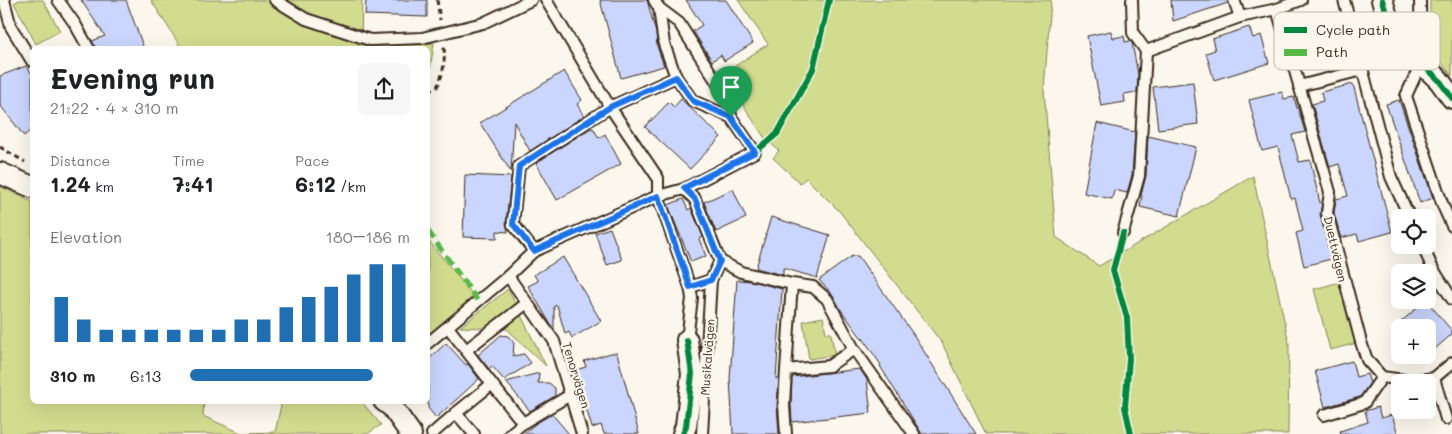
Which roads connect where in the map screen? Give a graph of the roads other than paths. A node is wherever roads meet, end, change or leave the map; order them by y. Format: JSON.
{"nodes":[{"id":1,"x":4,"y":0,"type":"edge"},
{"id":2,"x":58,"y":0,"type":"edge"},
{"id":3,"x":274,"y":0,"type":"edge"},
{"id":4,"x":531,"y":0,"type":"edge"},
{"id":5,"x":546,"y":0,"type":"edge"},
{"id":6,"x":1132,"y":0,"type":"edge"},
{"id":7,"x":1234,"y":0,"type":"edge"},
{"id":8,"x":1301,"y":0,"type":"edge"},
{"id":9,"x":1382,"y":0,"type":"edge"},
{"id":10,"x":657,"y":4,"type":"edge"},
{"id":11,"x":1278,"y":9,"type":"junction"},
{"id":12,"x":1279,"y":12,"type":"edge"},
{"id":13,"x":1386,"y":12,"type":"edge"},
{"id":14,"x":1240,"y":17,"type":"junction"},
{"id":15,"x":87,"y":46,"type":"edge"},
{"id":16,"x":1146,"y":51,"type":"junction"},
{"id":17,"x":30,"y":58,"type":"edge"},
{"id":18,"x":1295,"y":70,"type":"edge"},
{"id":19,"x":1362,"y":70,"type":"joint"},
{"id":20,"x":1418,"y":70,"type":"edge"},
{"id":21,"x":1428,"y":70,"type":"edge"},
{"id":22,"x":676,"y":77,"type":"junction"},
{"id":23,"x":1300,"y":86,"type":"junction"},
{"id":24,"x":1452,"y":98,"type":"edge"},
{"id":25,"x":610,"y":107,"type":"junction"},
{"id":26,"x":731,"y":117,"type":"junction"},
{"id":27,"x":0,"y":173,"type":"edge"},
{"id":28,"x":30,"y":186,"type":"edge"},
{"id":29,"x":684,"y":188,"type":"junction"},
{"id":30,"x":658,"y":196,"type":"junction"},
{"id":31,"x":1406,"y":209,"type":"edge"},
{"id":32,"x":1452,"y":226,"type":"edge"},
{"id":33,"x":1123,"y":233,"type":"dead end"},
{"id":34,"x":534,"y":251,"type":"junction"},
{"id":35,"x":1426,"y":254,"type":"edge"},
{"id":36,"x":720,"y":261,"type":"junction"},
{"id":37,"x":508,"y":276,"type":"junction"},
{"id":38,"x":711,"y":280,"type":"junction"},
{"id":39,"x":792,"y":284,"type":"junction"},
{"id":40,"x":690,"y":287,"type":"junction"},
{"id":41,"x":1452,"y":299,"type":"edge"},
{"id":42,"x":527,"y":302,"type":"junction"},
{"id":43,"x":448,"y":327,"type":"junction"},
{"id":44,"x":686,"y":340,"type":"joint"},
{"id":45,"x":430,"y":341,"type":"edge"},
{"id":46,"x":854,"y":349,"type":"junction"},
{"id":47,"x":466,"y":350,"type":"junction"},
{"id":48,"x":1452,"y":363,"type":"edge"},
{"id":49,"x":786,"y":370,"type":"junction"},
{"id":50,"x":1436,"y":376,"type":"edge"},
{"id":51,"x":1382,"y":377,"type":"junction"},
{"id":52,"x":1391,"y":378,"type":"edge"},
{"id":53,"x":492,"y":384,"type":"junction"},
{"id":54,"x":1436,"y":385,"type":"edge"},
{"id":55,"x":570,"y":395,"type":"junction"},
{"id":56,"x":388,"y":404,"type":"edge"},
{"id":57,"x":456,"y":412,"type":"junction"},
{"id":58,"x":1324,"y":416,"type":"dead end"},
{"id":59,"x":1446,"y":419,"type":"dead end"},
{"id":60,"x":523,"y":422,"type":"junction"},
{"id":61,"x":410,"y":434,"type":"edge"},
{"id":62,"x":432,"y":434,"type":"edge"},
{"id":63,"x":474,"y":434,"type":"edge"},
{"id":64,"x":510,"y":434,"type":"edge"},
{"id":65,"x":582,"y":434,"type":"edge"},
{"id":66,"x":683,"y":434,"type":"edge"},
{"id":67,"x":702,"y":434,"type":"edge"},
{"id":68,"x":786,"y":434,"type":"edge"},
{"id":69,"x":914,"y":434,"type":"edge"}],
"edges":[{"from":1,"to":17,"type":"lane"},
{"from":2,"to":15,"type":"lane"},
{"from":3,"to":4,"type":"lane"},
{"from":5,"to":25,"type":"lane","name":"Musikalvägen"},
{"from":6,"to":16,"type":"lane"},
{"from":7,"to":14,"type":"lane"},
{"from":8,"to":11,"type":"lane"},
{"from":9,"to":13,"type":"street"},
{"from":10,"to":22,"type":"lane"},
{"from":10,"to":26,"type":"lane"},
{"from":11,"to":12,"type":"lane","name":"Duettvägen"},
{"from":11,"to":14,"type":"lane"},
{"from":14,"to":16,"type":"lane"},
{"from":16,"to":33,"type":"lane"},
{"from":18,"to":23,"type":"lane","name":"Duettvägen"},
{"from":19,"to":23,"type":"lane"},
{"from":19,"to":31,"type":"lane"},
{"from":20,"to":32,"type":"lane"},
{"from":21,"to":24,"type":"street"},
{"from":22,"to":25,"type":"lane"},
{"from":22,"to":26,"type":"lane"},
{"from":23,"to":51,"type":"lane","name":"Duettvägen"},
{"from":25,"to":30,"type":"lane","name":"Musikalvägen"},
{"from":25,"to":34,"type":"lane"},
{"from":26,"to":29,"type":"lane"},
{"from":27,"to":28,"type":"street"},
{"from":29,"to":30,"type":"lane"},
{"from":29,"to":36,"type":"lane"},
{"from":30,"to":34,"type":"lane"},
{"from":30,"to":40,"type":"lane","name":"Musikalvägen"},
{"from":34,"to":37,"type":"lane"},
{"from":35,"to":41,"type":"lane"},
{"from":36,"to":38,"type":"lane","name":"Musikalvägen"},
{"from":36,"to":39,"type":"lane"},
{"from":37,"to":42,"type":"lane","name":"Tenorvägen"},
{"from":37,"to":43,"type":"lane"},
{"from":38,"to":40,"type":"lane"},
{"from":38,"to":67,"type":"lane","name":"Musikalvägen"},
{"from":39,"to":46,"type":"lane"},
{"from":39,"to":49,"type":"lane"},
{"from":40,"to":44,"type":"lane","name":"Musikalvägen"},
{"from":42,"to":47,"type":"lane"},
{"from":42,"to":55,"type":"lane","name":"Tenorvägen"},
{"from":43,"to":45,"type":"lane"},
{"from":43,"to":47,"type":"lane"},
{"from":44,"to":66,"type":"street","name":"Musikalvägen"},
{"from":46,"to":49,"type":"lane"},
{"from":46,"to":69,"type":"lane"},
{"from":47,"to":53,"type":"lane"},
{"from":48,"to":50,"type":"lane"},
{"from":49,"to":68,"type":"lane"},
{"from":51,"to":52,"type":"lane"},
{"from":51,"to":58,"type":"lane"},
{"from":53,"to":57,"type":"lane"},
{"from":53,"to":60,"type":"lane"},
{"from":54,"to":59,"type":"lane"},
{"from":55,"to":60,"type":"lane"},
{"from":55,"to":65,"type":"lane","name":"Tenorvägen"},
{"from":56,"to":61,"type":"street"},
{"from":57,"to":62,"type":"lane"},
{"from":57,"to":63,"type":"lane"},
{"from":60,"to":64,"type":"lane"}]}
